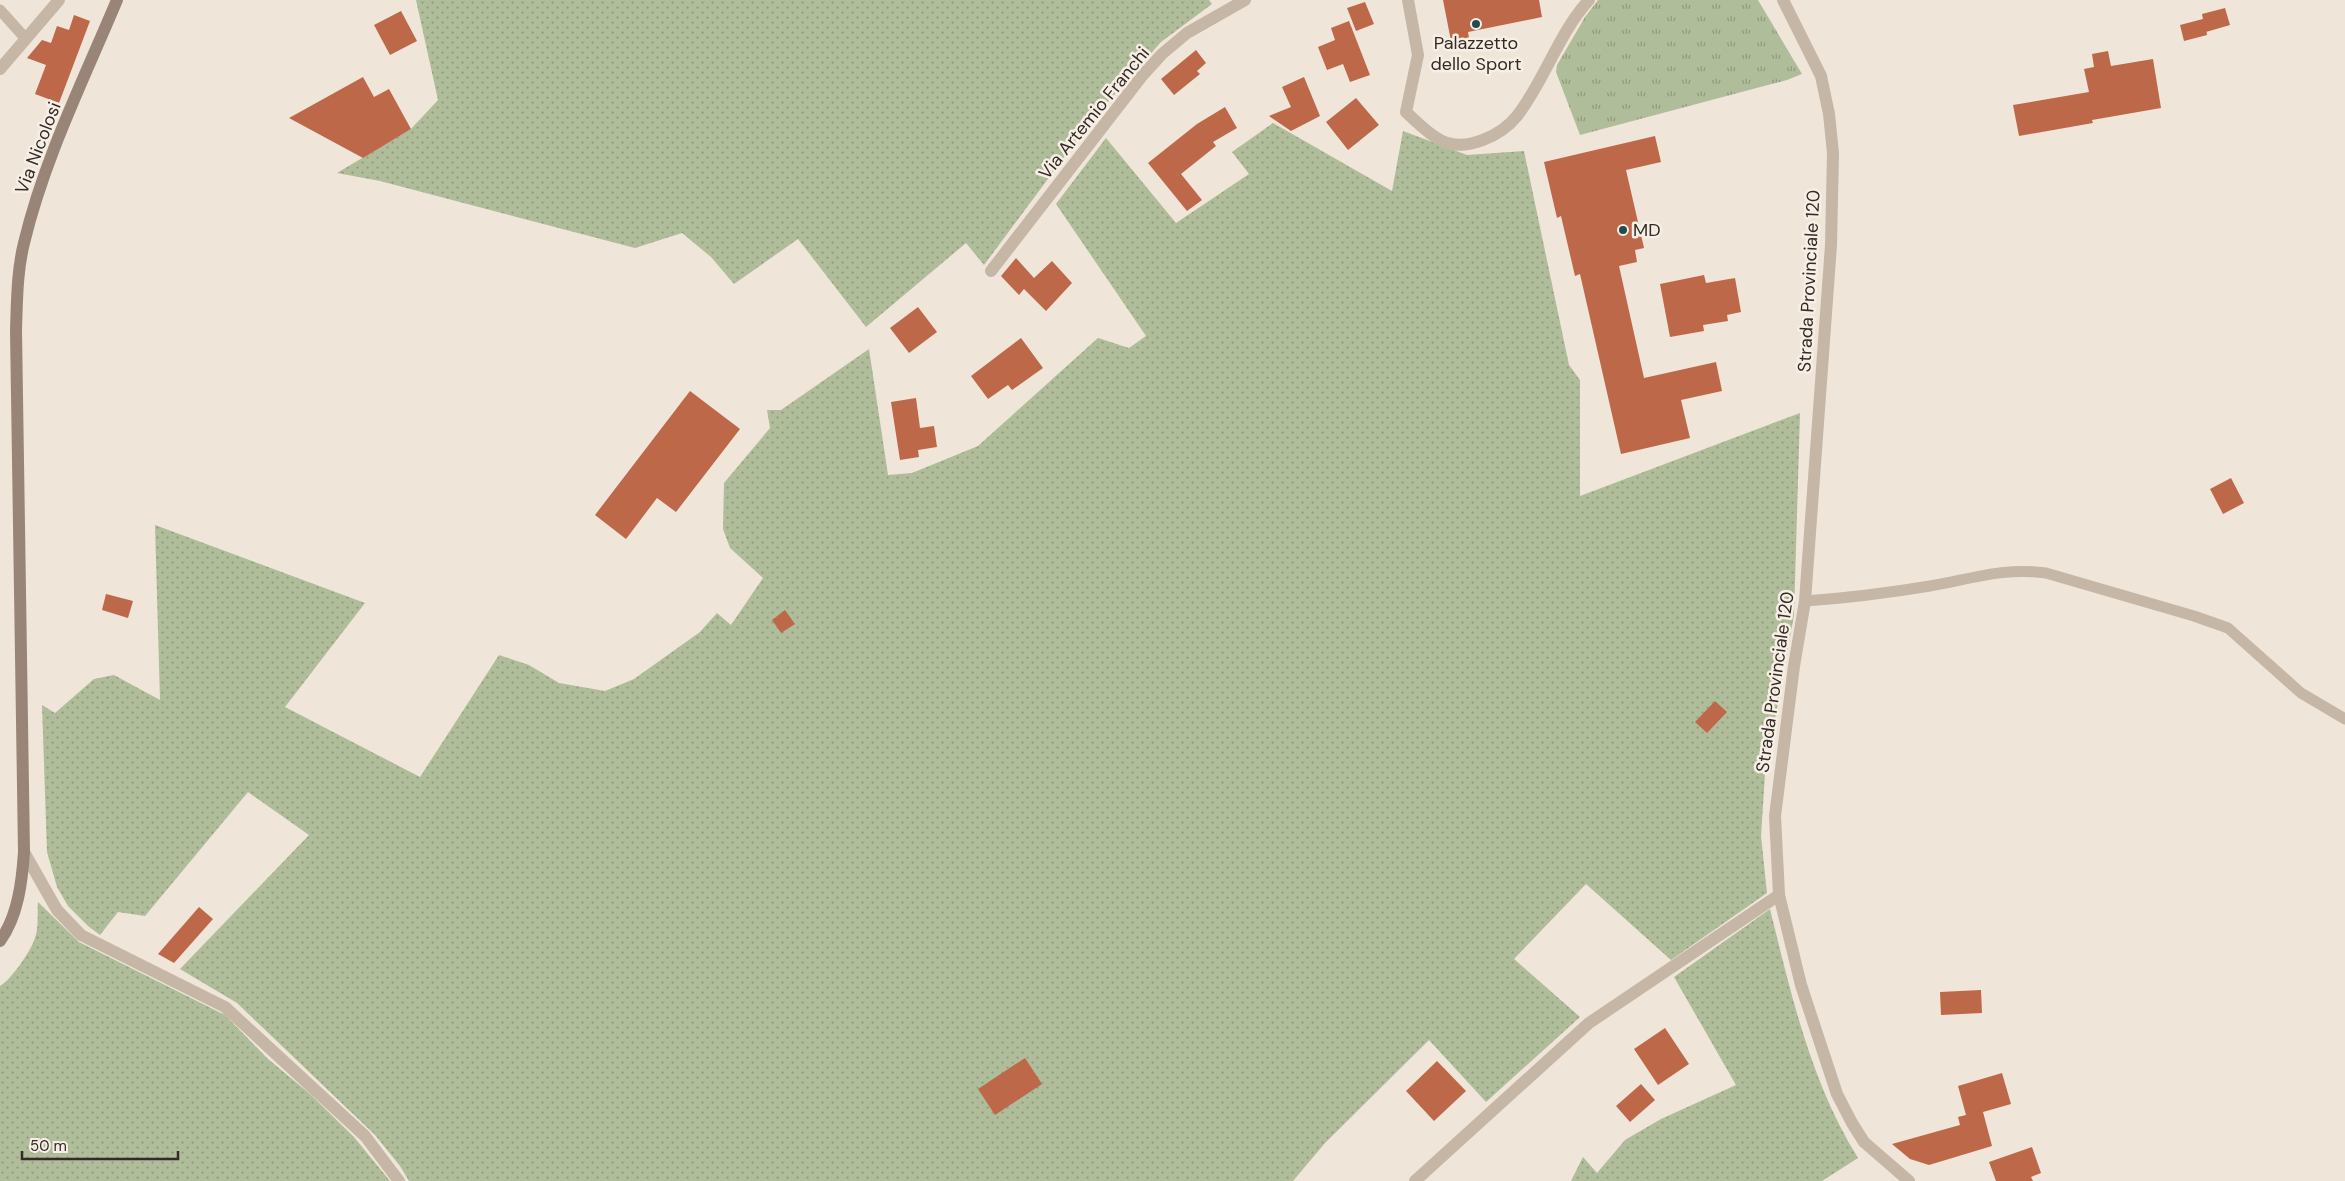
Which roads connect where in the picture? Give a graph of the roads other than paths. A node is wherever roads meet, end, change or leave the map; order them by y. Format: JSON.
{"nodes":[{"id":1,"x":59,"y":0,"type":"edge"},
{"id":2,"x":117,"y":0,"type":"edge"},
{"id":3,"x":1245,"y":0,"type":"edge"},
{"id":4,"x":1408,"y":0,"type":"edge"},
{"id":5,"x":1589,"y":0,"type":"edge"},
{"id":6,"x":1783,"y":0,"type":"edge"},
{"id":7,"x":0,"y":10,"type":"edge"},
{"id":8,"x":26,"y":39,"type":"junction"},
{"id":9,"x":0,"y":69,"type":"edge"},
{"id":10,"x":991,"y":271,"type":"dead end"},
{"id":11,"x":1805,"y":600,"type":"junction"},
{"id":12,"x":2345,"y":719,"type":"edge"},
{"id":13,"x":24,"y":852,"type":"junction"},
{"id":14,"x":1779,"y":895,"type":"junction"},
{"id":15,"x":0,"y":941,"type":"edge"},
{"id":16,"x":399,"y":1181,"type":"edge"},
{"id":17,"x":1415,"y":1181,"type":"edge"},
{"id":18,"x":1909,"y":1181,"type":"edge"}],
"edges":[{"from":1,"to":8,"type":"street"},
{"from":2,"to":13,"type":"main road","name":"Via Nicolosi"},
{"from":3,"to":10,"type":"street","name":"Via Artemio Franchi"},
{"from":4,"to":5,"type":"street"},
{"from":6,"to":11,"type":"street","name":"Strada Provinciale 120"},
{"from":7,"to":8,"type":"lane"},
{"from":8,"to":9,"type":"street"},
{"from":11,"to":12,"type":"lane"},
{"from":11,"to":14,"type":"street","name":"Strada Provinciale 120"},
{"from":13,"to":15,"type":"main road","name":"Via Nicolosi"},
{"from":13,"to":16,"type":"street"},
{"from":14,"to":17,"type":"street"},
{"from":14,"to":18,"type":"street","name":"Strada Provinciale 120"}]}
